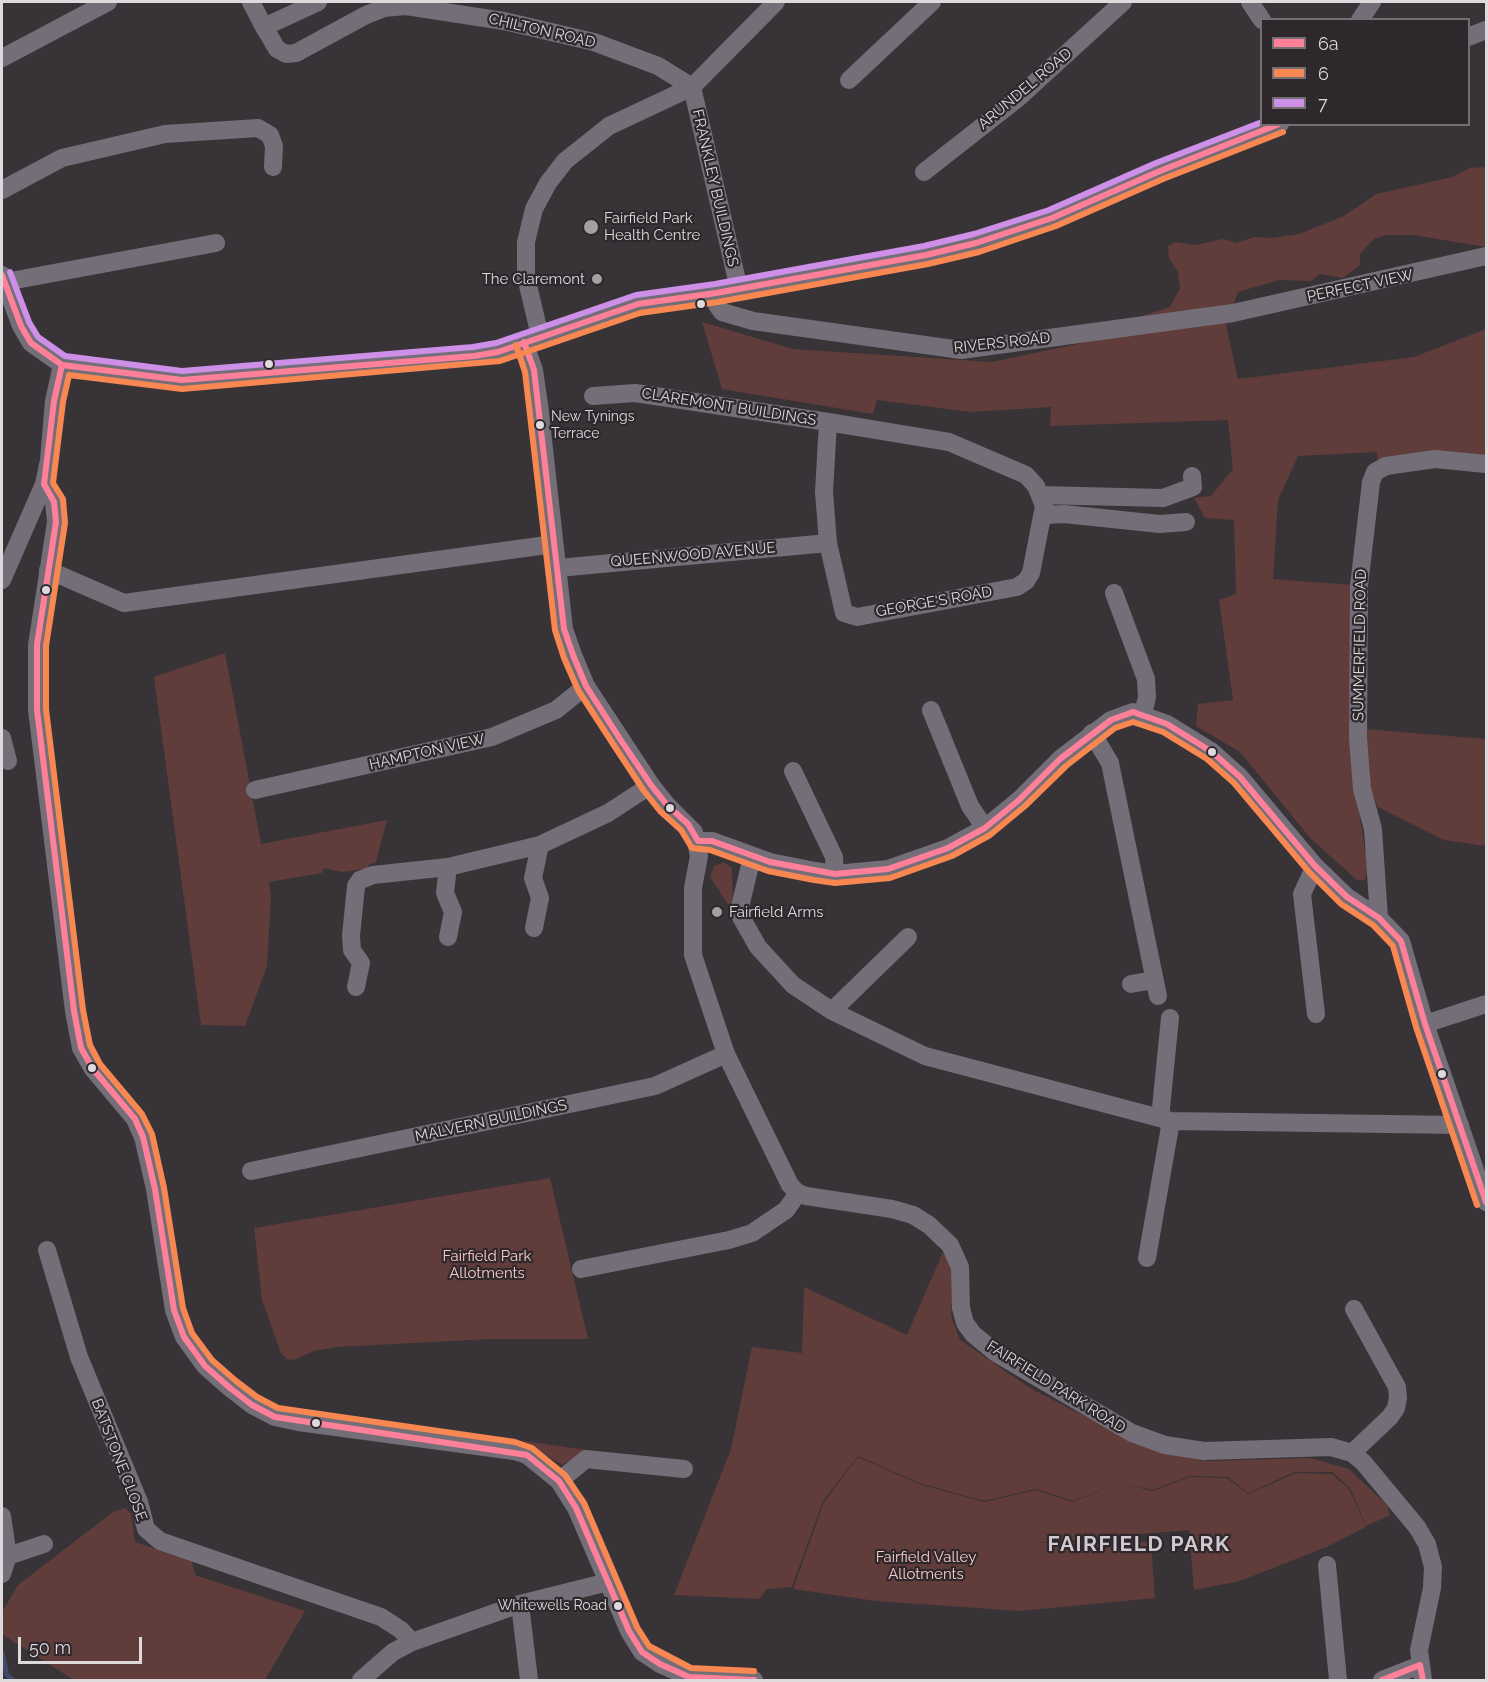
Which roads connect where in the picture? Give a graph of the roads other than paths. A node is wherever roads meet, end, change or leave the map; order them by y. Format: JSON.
{"nodes":[{"id":1,"x":108,"y":2,"type":"edge"},
{"id":2,"x":251,"y":2,"type":"edge"},
{"id":3,"x":318,"y":2,"type":"edge"},
{"id":4,"x":776,"y":2,"type":"edge"},
{"id":5,"x":932,"y":2,"type":"edge"},
{"id":6,"x":1123,"y":2,"type":"edge"},
{"id":7,"x":1250,"y":2,"type":"edge"},
{"id":8,"x":1372,"y":2,"type":"edge"},
{"id":9,"x":1261,"y":18,"type":"edge"},
{"id":10,"x":1361,"y":18,"type":"edge"},
{"id":11,"x":264,"y":27,"type":"junction"},
{"id":12,"x":1486,"y":30,"type":"edge"},
{"id":13,"x":1470,"y":36,"type":"edge"},
{"id":14,"x":2,"y":58,"type":"edge"},
{"id":15,"x":849,"y":80,"type":"dead end"},
{"id":16,"x":692,"y":87,"type":"junction"},
{"id":17,"x":1275,"y":126,"type":"edge"},
{"id":18,"x":273,"y":167,"type":"dead end"},
{"id":19,"x":924,"y":172,"type":"dead end"},
{"id":20,"x":2,"y":190,"type":"edge"},
{"id":21,"x":216,"y":243,"type":"dead end"},
{"id":22,"x":1486,"y":256,"type":"edge"},
{"id":23,"x":3,"y":278,"type":"edge"},
{"id":24,"x":739,"y":289,"type":"junction"},
{"id":25,"x":716,"y":293,"type":"junction"},
{"id":26,"x":1233,"y":313,"type":"joint"},
{"id":27,"x":532,"y":339,"type":"junction"},
{"id":28,"x":62,"y":364,"type":"junction"},
{"id":29,"x":593,"y":396,"type":"dead end"},
{"id":30,"x":828,"y":422,"type":"junction"},
{"id":31,"x":1486,"y":464,"type":"edge"},
{"id":32,"x":1192,"y":476,"type":"dead end"},
{"id":33,"x":44,"y":484,"type":"junction"},
{"id":34,"x":1040,"y":495,"type":"junction"},
{"id":35,"x":1044,"y":515,"type":"junction"},
{"id":36,"x":1186,"y":522,"type":"dead end"},
{"id":37,"x":554,"y":543,"type":"junction"},
{"id":38,"x":828,"y":543,"type":"junction"},
{"id":39,"x":558,"y":568,"type":"junction"},
{"id":40,"x":48,"y":570,"type":"junction"},
{"id":41,"x":2,"y":580,"type":"edge"},
{"id":42,"x":1114,"y":592,"type":"dead end"},
{"id":43,"x":586,"y":686,"type":"junction"},
{"id":44,"x":1143,"y":714,"type":"junction"},
{"id":45,"x":928,"y":718,"type":"dead end"},
{"id":46,"x":1092,"y":733,"type":"junction"},
{"id":47,"x":2,"y":738,"type":"edge"},
{"id":48,"x":8,"y":760,"type":"dead end"},
{"id":49,"x":793,"y":771,"type":"dead end"},
{"id":50,"x":651,"y":785,"type":"junction"},
{"id":51,"x":255,"y":790,"type":"dead end"},
{"id":52,"x":985,"y":828,"type":"junction"},
{"id":53,"x":698,"y":841,"type":"junction"},
{"id":54,"x":540,"y":845,"type":"junction"},
{"id":55,"x":752,"y":856,"type":"junction"},
{"id":56,"x":1315,"y":866,"type":"junction"},
{"id":57,"x":448,"y":867,"type":"junction"},
{"id":58,"x":835,"y":874,"type":"junction"},
{"id":59,"x":1379,"y":918,"type":"junction"},
{"id":60,"x":534,"y":928,"type":"dead end"},
{"id":61,"x":448,"y":937,"type":"dead end"},
{"id":62,"x":908,"y":937,"type":"dead end"},
{"id":63,"x":1131,"y":984,"type":"dead end"},
{"id":64,"x":356,"y":987,"type":"dead end"},
{"id":65,"x":1486,"y":1004,"type":"edge"},
{"id":66,"x":832,"y":1011,"type":"junction"},
{"id":67,"x":1316,"y":1014,"type":"dead end"},
{"id":68,"x":1170,"y":1018,"type":"dead end"},
{"id":69,"x":1425,"y":1024,"type":"junction"},
{"id":70,"x":726,"y":1054,"type":"junction"},
{"id":71,"x":1166,"y":1120,"type":"junction"},
{"id":72,"x":1460,"y":1125,"type":"junction"},
{"id":73,"x":251,"y":1171,"type":"dead end"},
{"id":74,"x":798,"y":1193,"type":"junction"},
{"id":75,"x":1486,"y":1202,"type":"edge"},
{"id":76,"x":47,"y":1250,"type":"dead end"},
{"id":77,"x":1147,"y":1258,"type":"dead end"},
{"id":78,"x":581,"y":1269,"type":"dead end"},
{"id":79,"x":1354,"y":1309,"type":"dead end"},
{"id":80,"x":1352,"y":1453,"type":"junction"},
{"id":81,"x":684,"y":1469,"type":"dead end"},
{"id":82,"x":559,"y":1481,"type":"junction"},
{"id":83,"x":2,"y":1516,"type":"edge"},
{"id":84,"x":44,"y":1544,"type":"dead end"},
{"id":85,"x":8,"y":1556,"type":"junction"},
{"id":86,"x":1327,"y":1564,"type":"dead end"},
{"id":87,"x":2,"y":1574,"type":"edge"},
{"id":88,"x":608,"y":1582,"type":"junction"},
{"id":89,"x":520,"y":1604,"type":"junction"},
{"id":90,"x":411,"y":1642,"type":"junction"},
{"id":91,"x":1422,"y":1673,"type":"edge"},
{"id":92,"x":689,"y":1679,"type":"edge"},
{"id":93,"x":361,"y":1680,"type":"edge"},
{"id":94,"x":529,"y":1680,"type":"edge"},
{"id":95,"x":754,"y":1680,"type":"edge"},
{"id":96,"x":1338,"y":1680,"type":"edge"},
{"id":97,"x":1382,"y":1680,"type":"edge"}],
"edges":[{"from":1,"to":14,"type":"street"},
{"from":2,"to":11,"type":"street"},
{"from":3,"to":11,"type":"street"},
{"from":4,"to":16,"type":"street"},
{"from":5,"to":15,"type":"street"},
{"from":6,"to":19,"type":"street","name":"ARUNDEL ROAD"},
{"from":7,"to":9,"type":"street"},
{"from":8,"to":10,"type":"street"},
{"from":11,"to":16,"type":"street","name":"CHILTON ROAD"},
{"from":12,"to":13,"type":"street"},
{"from":16,"to":24,"type":"street","name":"FRANKLEY BUILDINGS"},
{"from":16,"to":27,"type":"street"},
{"from":17,"to":24,"type":"street"},
{"from":18,"to":20,"type":"street"},
{"from":21,"to":23,"type":"street"},
{"from":22,"to":26,"type":"street","name":"PERFECT VIEW"},
{"from":23,"to":28,"type":"street"},
{"from":24,"to":25,"type":"street"},
{"from":25,"to":26,"type":"street","name":"RIVERS ROAD"},
{"from":25,"to":27,"type":"street"},
{"from":27,"to":28,"type":"street"},
{"from":27,"to":37,"type":"street"},
{"from":28,"to":33,"type":"street"},
{"from":29,"to":30,"type":"street","name":"CLAREMONT BUILDINGS"},
{"from":30,"to":34,"type":"street","name":"CLAREMONT BUILDINGS"},
{"from":30,"to":38,"type":"street","name":"CLAREMONT BUILDINGS"},
{"from":31,"to":59,"type":"street","name":"SUMMERFIELD ROAD"},
{"from":32,"to":34,"type":"street"},
{"from":33,"to":40,"type":"street"},
{"from":33,"to":41,"type":"street"},
{"from":34,"to":35,"type":"street","name":"CLAREMONT BUILDINGS"},
{"from":35,"to":36,"type":"street"},
{"from":35,"to":38,"type":"street","name":"GEORGE'S ROAD"},
{"from":37,"to":39,"type":"street"},
{"from":37,"to":40,"type":"street"},
{"from":38,"to":39,"type":"street","name":"QUEENWOOD AVENUE"},
{"from":39,"to":43,"type":"street"},
{"from":40,"to":82,"type":"street"},
{"from":42,"to":44,"type":"street"},
{"from":43,"to":50,"type":"street"},
{"from":43,"to":51,"type":"street","name":"HAMPTON VIEW"},
{"from":44,"to":46,"type":"street"},
{"from":44,"to":56,"type":"street"},
{"from":45,"to":52,"type":"street"},
{"from":46,"to":52,"type":"street"},
{"from":46,"to":63,"type":"street"},
{"from":47,"to":48,"type":"street"},
{"from":49,"to":58,"type":"street"},
{"from":50,"to":53,"type":"street"},
{"from":50,"to":54,"type":"street"},
{"from":52,"to":58,"type":"street"},
{"from":53,"to":55,"type":"street"},
{"from":53,"to":70,"type":"street"},
{"from":54,"to":57,"type":"street"},
{"from":54,"to":60,"type":"street"},
{"from":55,"to":58,"type":"street"},
{"from":55,"to":66,"type":"street"},
{"from":56,"to":59,"type":"street"},
{"from":56,"to":67,"type":"street"},
{"from":57,"to":61,"type":"street"},
{"from":57,"to":64,"type":"street"},
{"from":59,"to":69,"type":"street"},
{"from":62,"to":66,"type":"street"},
{"from":65,"to":69,"type":"street"},
{"from":66,"to":71,"type":"street"},
{"from":68,"to":71,"type":"street"},
{"from":69,"to":72,"type":"street"},
{"from":70,"to":73,"type":"street","name":"MALVERN BUILDINGS"},
{"from":70,"to":74,"type":"street"},
{"from":71,"to":72,"type":"street"},
{"from":71,"to":77,"type":"street"},
{"from":72,"to":75,"type":"street"},
{"from":74,"to":78,"type":"street"},
{"from":74,"to":80,"type":"street","name":"FAIRFIELD PARK ROAD"},
{"from":76,"to":90,"type":"street","name":"BATSTONE CLOSE"},
{"from":79,"to":80,"type":"street"},
{"from":80,"to":91,"type":"street"},
{"from":81,"to":82,"type":"street"},
{"from":82,"to":88,"type":"street"},
{"from":83,"to":85,"type":"street"},
{"from":84,"to":85,"type":"street"},
{"from":85,"to":87,"type":"street"},
{"from":86,"to":96,"type":"street"},
{"from":88,"to":89,"type":"street"},
{"from":88,"to":92,"type":"street"},
{"from":89,"to":90,"type":"street"},
{"from":89,"to":94,"type":"street"},
{"from":90,"to":93,"type":"street"},
{"from":91,"to":97,"type":"street"},
{"from":92,"to":95,"type":"street"}]}
